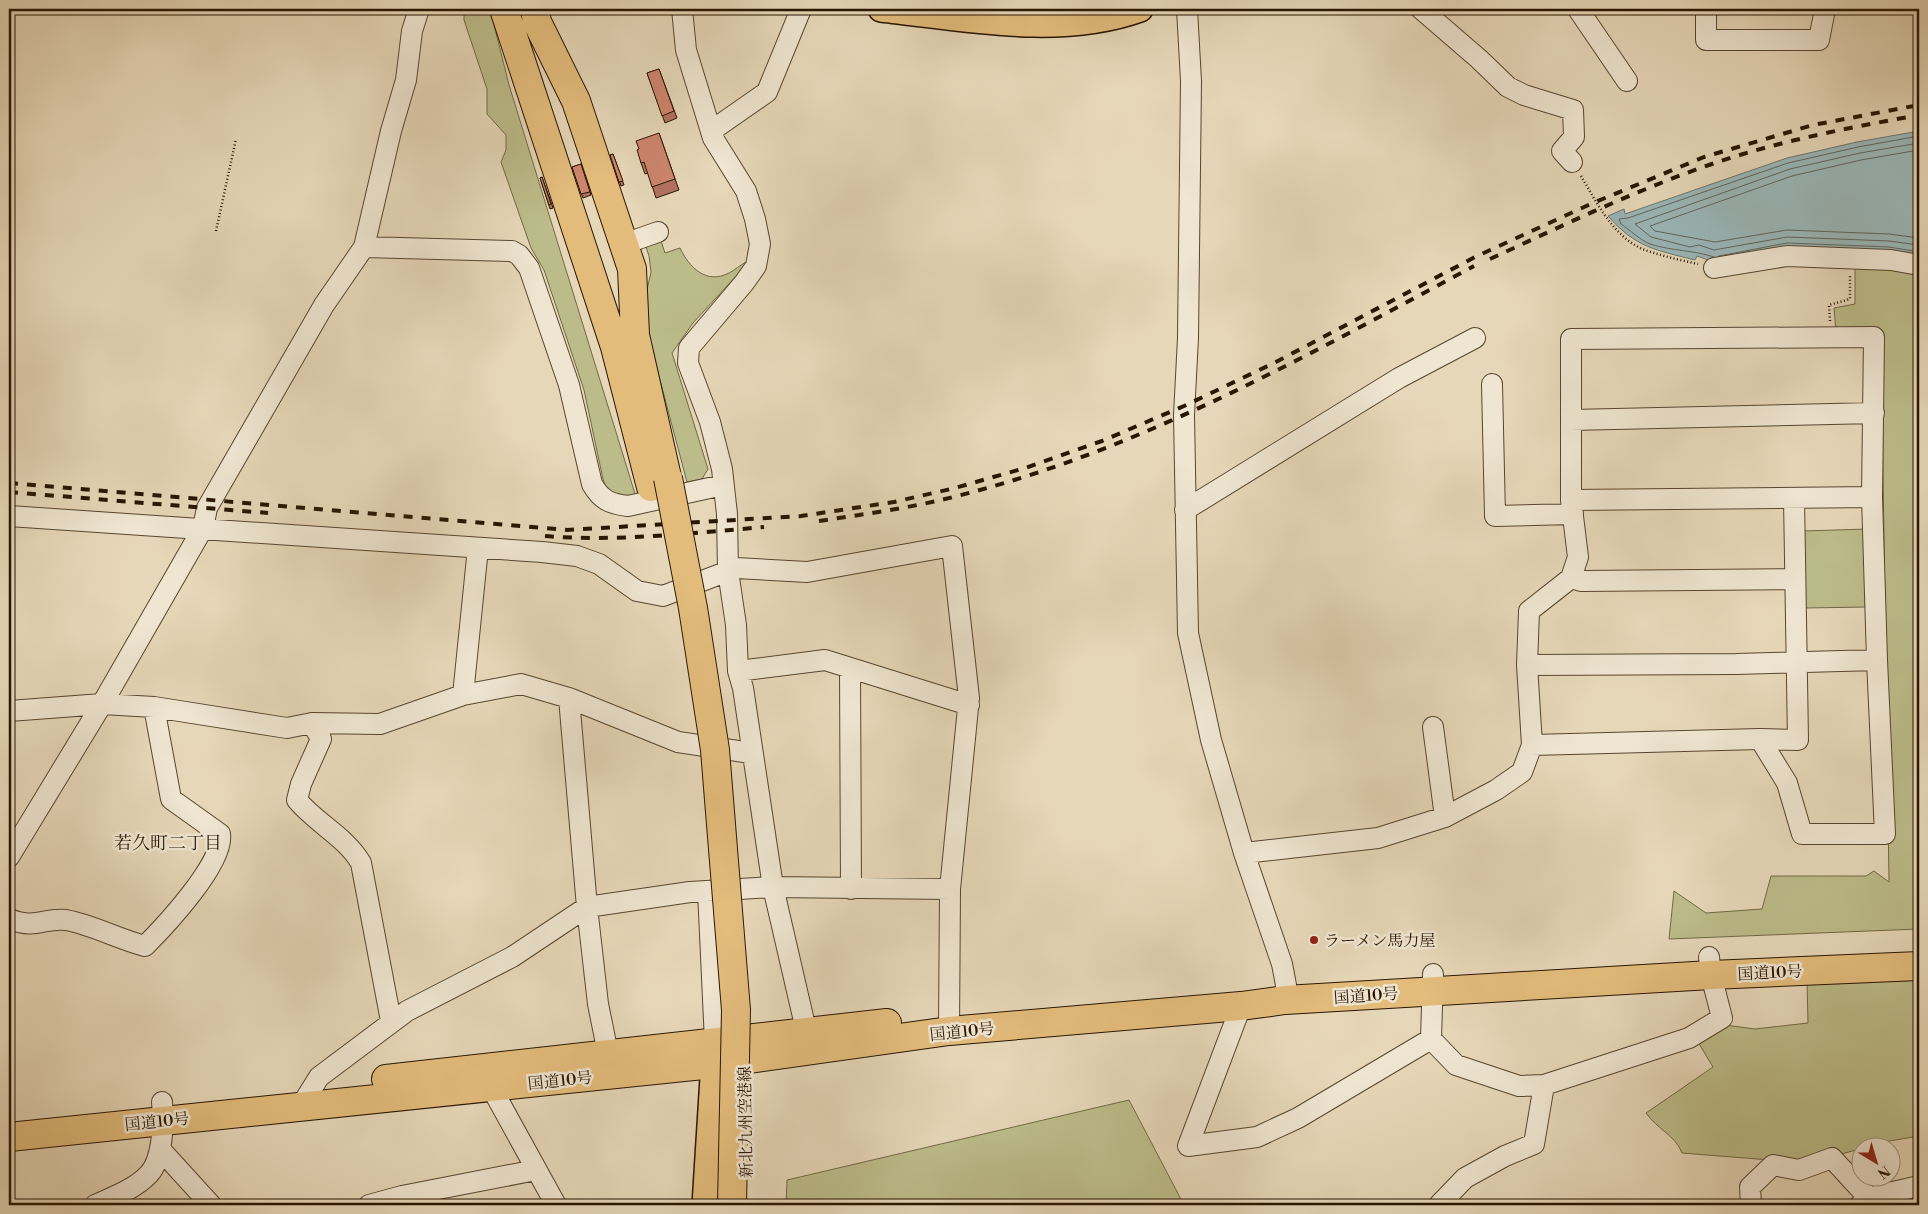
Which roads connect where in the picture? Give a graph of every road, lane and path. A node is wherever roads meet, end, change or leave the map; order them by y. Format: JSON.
{"nodes":[{"id":1,"x":418,"y":9,"type":"edge"},
{"id":2,"x":682,"y":9,"type":"edge"},
{"id":3,"x":801,"y":9,"type":"edge"},
{"id":4,"x":881,"y":9,"type":"edge"},
{"id":5,"x":1140,"y":9,"type":"edge"},
{"id":6,"x":1187,"y":9,"type":"edge"},
{"id":7,"x":1421,"y":9,"type":"edge"},
{"id":8,"x":1578,"y":9,"type":"edge"},
{"id":9,"x":1706,"y":9,"type":"edge"},
{"id":10,"x":1825,"y":9,"type":"edge"},
{"id":11,"x":507,"y":15,"type":"edge"},
{"id":12,"x":536,"y":15,"type":"edge"},
{"id":13,"x":1627,"y":81,"type":"dead end"},
{"id":14,"x":711,"y":131,"type":"junction"},
{"id":15,"x":236,"y":139,"type":"dead end"},
{"id":16,"x":1572,"y":162,"type":"joint"},
{"id":17,"x":216,"y":231,"type":"dead end"},
{"id":18,"x":658,"y":232,"type":"dead end"},
{"id":19,"x":624,"y":244,"type":"junction"},
{"id":20,"x":364,"y":247,"type":"junction"},
{"id":21,"x":1850,"y":258,"type":"junction"},
{"id":22,"x":1919,"y":265,"type":"edge"},
{"id":23,"x":1714,"y":268,"type":"joint"},
{"id":24,"x":1832,"y":337,"type":"junction"},
{"id":25,"x":1475,"y":338,"type":"dead end"},
{"id":26,"x":1492,"y":384,"type":"dead end"},
{"id":27,"x":1874,"y":413,"type":"junction"},
{"id":28,"x":1571,"y":420,"type":"junction"},
{"id":29,"x":660,"y":482,"type":"junction"},
{"id":30,"x":723,"y":485,"type":"junction"},
{"id":31,"x":1872,"y":497,"type":"junction"},
{"id":32,"x":1794,"y":498,"type":"junction"},
{"id":33,"x":1572,"y":507,"type":"junction"},
{"id":34,"x":1185,"y":510,"type":"junction"},
{"id":35,"x":9,"y":516,"type":"edge"},
{"id":36,"x":203,"y":528,"type":"junction"},
{"id":37,"x":478,"y":548,"type":"junction"},
{"id":38,"x":728,"y":571,"type":"junction"},
{"id":39,"x":1571,"y":578,"type":"junction"},
{"id":40,"x":1795,"y":579,"type":"junction"},
{"id":41,"x":1877,"y":660,"type":"junction"},
{"id":42,"x":1796,"y":662,"type":"junction"},
{"id":43,"x":1527,"y":664,"type":"junction"},
{"id":44,"x":850,"y":668,"type":"junction"},
{"id":45,"x":738,"y":671,"type":"junction"},
{"id":46,"x":463,"y":695,"type":"junction"},
{"id":47,"x":569,"y":698,"type":"junction"},
{"id":48,"x":102,"y":704,"type":"junction"},
{"id":49,"x":969,"y":706,"type":"junction"},
{"id":50,"x":154,"y":707,"type":"junction"},
{"id":51,"x":9,"y":711,"type":"edge"},
{"id":52,"x":312,"y":723,"type":"junction"},
{"id":53,"x":1434,"y":727,"type":"dead end"},
{"id":54,"x":1760,"y":739,"type":"junction"},
{"id":55,"x":1532,"y":745,"type":"junction"},
{"id":56,"x":751,"y":753,"type":"junction"},
{"id":57,"x":1445,"y":817,"type":"junction"},
{"id":58,"x":1244,"y":853,"type":"junction"},
{"id":59,"x":9,"y":857,"type":"edge"},
{"id":60,"x":773,"y":887,"type":"junction"},
{"id":61,"x":950,"y":889,"type":"junction"},
{"id":62,"x":736,"y":890,"type":"junction"},
{"id":63,"x":851,"y":890,"type":"junction"},
{"id":64,"x":708,"y":891,"type":"junction"},
{"id":65,"x":587,"y":907,"type":"junction"},
{"id":66,"x":9,"y":919,"type":"edge"},
{"id":67,"x":1919,"y":947,"type":"edge"},
{"id":68,"x":1710,"y":966,"type":"junction"},
{"id":69,"x":1919,"y":966,"type":"edge"},
{"id":70,"x":1433,"y":982,"type":"junction"},
{"id":71,"x":1286,"y":993,"type":"junction"},
{"id":72,"x":1241,"y":1006,"type":"junction"},
{"id":73,"x":391,"y":1021,"type":"junction"},
{"id":74,"x":948,"y":1024,"type":"junction"},
{"id":75,"x":810,"y":1030,"type":"junction"},
{"id":76,"x":1431,"y":1039,"type":"junction"},
{"id":77,"x":744,"y":1049,"type":"junction"},
{"id":78,"x":714,"y":1053,"type":"junction"},
{"id":79,"x":611,"y":1064,"type":"junction"},
{"id":80,"x":490,"y":1077,"type":"junction"},
{"id":81,"x":1544,"y":1085,"type":"junction"},
{"id":82,"x":307,"y":1096,"type":"junction"},
{"id":83,"x":163,"y":1111,"type":"junction"},
{"id":84,"x":9,"y":1119,"type":"edge"},
{"id":85,"x":9,"y":1137,"type":"edge"},
{"id":86,"x":160,"y":1149,"type":"junction"},
{"id":87,"x":536,"y":1170,"type":"junction"},
{"id":88,"x":1919,"y":1186,"type":"edge"},
{"id":89,"x":1867,"y":1203,"type":"edge"},
{"id":90,"x":95,"y":1205,"type":"edge"},
{"id":91,"x":212,"y":1205,"type":"edge"},
{"id":92,"x":369,"y":1205,"type":"edge"},
{"id":93,"x":556,"y":1205,"type":"edge"},
{"id":94,"x":705,"y":1205,"type":"edge"},
{"id":95,"x":715,"y":1205,"type":"edge"},
{"id":96,"x":732,"y":1205,"type":"edge"},
{"id":97,"x":746,"y":1205,"type":"edge"},
{"id":98,"x":1439,"y":1205,"type":"edge"},
{"id":99,"x":1751,"y":1205,"type":"edge"}],
"edges":[{"from":1,"to":20,"type":"street"},
{"from":2,"to":14,"type":"street"},
{"from":3,"to":14,"type":"street"},
{"from":4,"to":5,"type":"main road"},
{"from":6,"to":34,"type":"street"},
{"from":7,"to":16,"type":"street"},
{"from":8,"to":13,"type":"street"},
{"from":9,"to":10,"type":"street"},
{"from":11,"to":29,"type":"highway"},
{"from":12,"to":19,"type":"highway"},
{"from":14,"to":30,"type":"street"},
{"from":15,"to":17,"type":"path"},
{"from":16,"to":23,"type":"path"},
{"from":18,"to":19,"type":"street"},
{"from":19,"to":29,"type":"highway"},
{"from":20,"to":30,"type":"street"},
{"from":20,"to":36,"type":"street"},
{"from":21,"to":22,"type":"street"},
{"from":21,"to":23,"type":"street"},
{"from":21,"to":24,"type":"path"},
{"from":24,"to":27,"type":"street"},
{"from":24,"to":28,"type":"street"},
{"from":25,"to":34,"type":"street"},
{"from":26,"to":33,"type":"street"},
{"from":27,"to":28,"type":"street"},
{"from":27,"to":31,"type":"street"},
{"from":28,"to":33,"type":"street"},
{"from":29,"to":95,"type":"highway"},
{"from":29,"to":96,"type":"highway","bridge":true},
{"from":30,"to":38,"type":"street"},
{"from":31,"to":32,"type":"street"},
{"from":31,"to":41,"type":"street"},
{"from":32,"to":33,"type":"street"},
{"from":32,"to":40,"type":"street"},
{"from":33,"to":39,"type":"street"},
{"from":34,"to":58,"type":"street"},
{"from":35,"to":36,"type":"street"},
{"from":36,"to":37,"type":"street"},
{"from":36,"to":48,"type":"street"},
{"from":37,"to":38,"type":"street"},
{"from":37,"to":46,"type":"street"},
{"from":38,"to":45,"type":"street"},
{"from":38,"to":49,"type":"street"},
{"from":39,"to":40,"type":"street"},
{"from":39,"to":43,"type":"street"},
{"from":40,"to":42,"type":"street"},
{"from":41,"to":42,"type":"street"},
{"from":41,"to":54,"type":"street"},
{"from":42,"to":43,"type":"street"},
{"from":42,"to":54,"type":"street"},
{"from":43,"to":55,"type":"street"},
{"from":44,"to":45,"type":"street"},
{"from":44,"to":49,"type":"street"},
{"from":44,"to":63,"type":"street"},
{"from":45,"to":56,"type":"street"},
{"from":46,"to":47,"type":"street"},
{"from":46,"to":52,"type":"street"},
{"from":47,"to":56,"type":"street"},
{"from":47,"to":65,"type":"street"},
{"from":48,"to":50,"type":"street"},
{"from":48,"to":51,"type":"street"},
{"from":48,"to":59,"type":"street"},
{"from":49,"to":61,"type":"street"},
{"from":50,"to":52,"type":"street"},
{"from":50,"to":66,"type":"street"},
{"from":52,"to":73,"type":"street"},
{"from":53,"to":57,"type":"street"},
{"from":54,"to":55,"type":"street"},
{"from":55,"to":57,"type":"street"},
{"from":56,"to":60,"type":"street"},
{"from":57,"to":58,"type":"street"},
{"from":58,"to":71,"type":"street"},
{"from":60,"to":62,"type":"street"},
{"from":60,"to":63,"type":"street"},
{"from":60,"to":75,"type":"street"},
{"from":61,"to":63,"type":"street"},
{"from":61,"to":74,"type":"street"},
{"from":62,"to":64,"type":"street"},
{"from":62,"to":77,"type":"street"},
{"from":64,"to":65,"type":"street"},
{"from":64,"to":78,"type":"street"},
{"from":65,"to":73,"type":"street"},
{"from":65,"to":79,"type":"street"},
{"from":67,"to":68,"type":"highway","name":"国道10号"},
{"from":68,"to":69,"type":"highway","name":"国道10号"},
{"from":68,"to":70,"type":"highway","name":"国道10号"},
{"from":68,"to":81,"type":"street"},
{"from":70,"to":71,"type":"highway","name":"国道10号"},
{"from":70,"to":76,"type":"street"},
{"from":71,"to":72,"type":"highway","name":"国道10号"},
{"from":71,"to":74,"type":"highway","name":"国道10号"},
{"from":72,"to":74,"type":"highway","name":"国道10号"},
{"from":72,"to":76,"type":"street"},
{"from":73,"to":82,"type":"street"},
{"from":74,"to":75,"type":"highway","name":"国道10号"},
{"from":74,"to":77,"type":"highway","name":"国道10号"},
{"from":75,"to":77,"type":"highway","name":"国道10号"},
{"from":76,"to":81,"type":"street"},
{"from":77,"to":78,"type":"highway","name":"国道10号"},
{"from":77,"to":97,"type":"main road","name":"新北九州空港線"},
{"from":78,"to":79,"type":"highway","name":"国道10号"},
{"from":78,"to":94,"type":"main road","name":"新北九州空港線"},
{"from":79,"to":80,"type":"highway","name":"国道10号"},
{"from":80,"to":82,"type":"highway","name":"国道10号"},
{"from":80,"to":87,"type":"street"},
{"from":81,"to":98,"type":"street"},
{"from":82,"to":83,"type":"highway","name":"国道10号"},
{"from":83,"to":84,"type":"highway","name":"国道10号"},
{"from":83,"to":85,"type":"highway","name":"国道10号"},
{"from":83,"to":86,"type":"street"},
{"from":86,"to":90,"type":"street"},
{"from":86,"to":91,"type":"street"},
{"from":87,"to":92,"type":"street"},
{"from":87,"to":93,"type":"street"},
{"from":88,"to":89,"type":"street"},
{"from":89,"to":99,"type":"street"}]}
